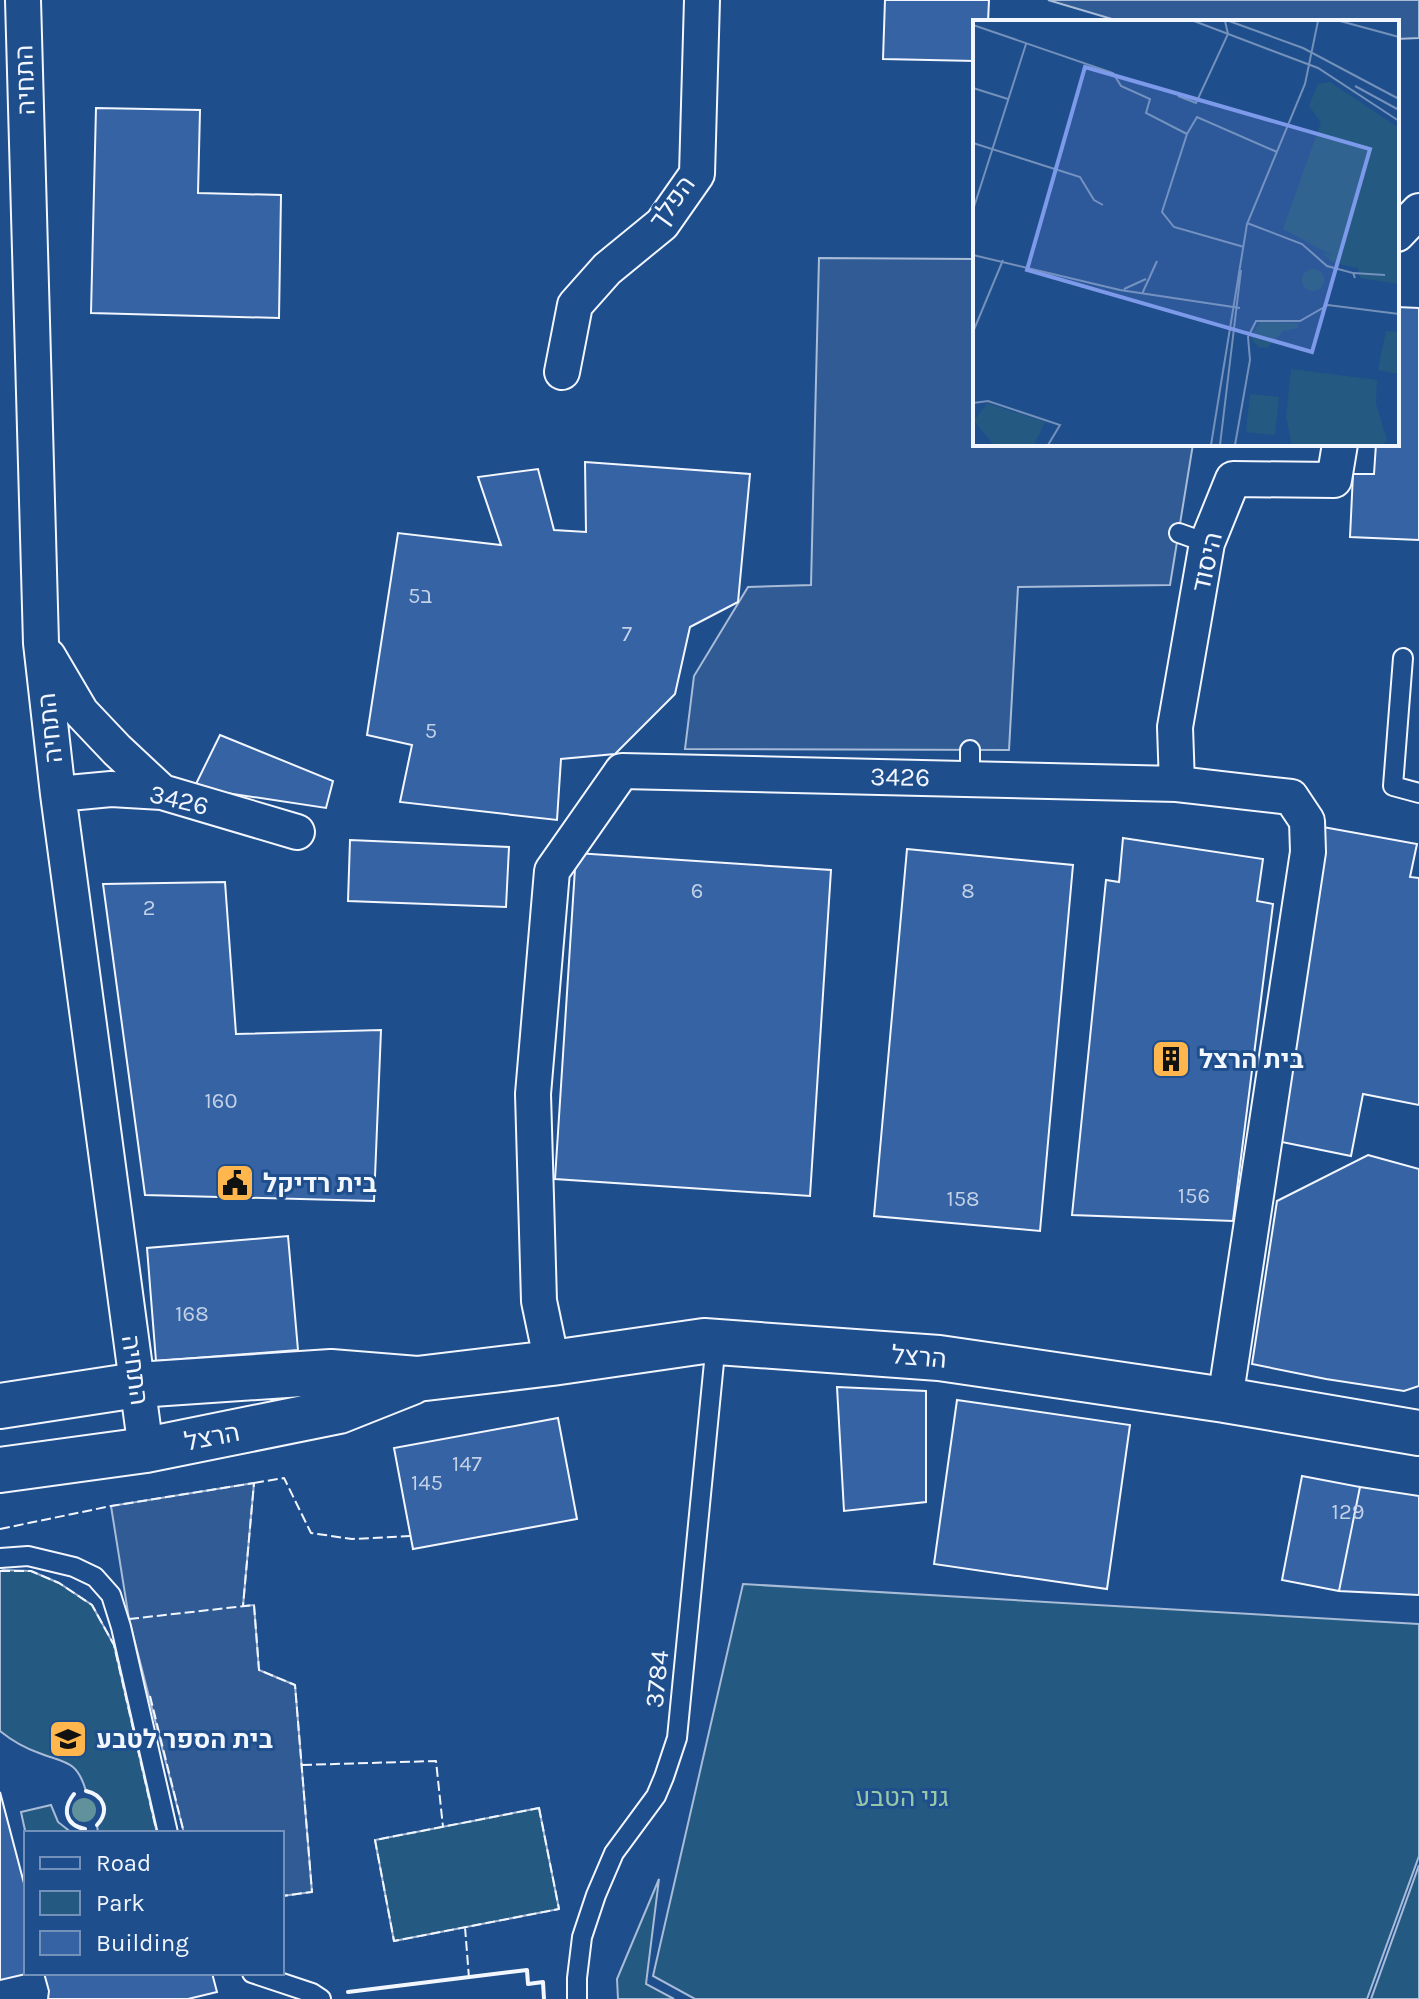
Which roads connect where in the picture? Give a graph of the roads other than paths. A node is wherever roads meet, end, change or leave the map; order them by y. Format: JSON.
{"nodes":[{"id":1,"x":23,"y":0,"type":"edge"},
{"id":2,"x":702,"y":0,"type":"edge"},
{"id":3,"x":1419,"y":211,"type":"edge"},
{"id":4,"x":1399,"y":232,"type":"edge"},
{"id":5,"x":562,"y":372,"type":"dead end"},
{"id":6,"x":1340,"y":446,"type":"edge"},
{"id":7,"x":41,"y":643,"type":"junction"},
{"id":8,"x":1403,"y":658,"type":"dead end"},
{"id":9,"x":1177,"y":784,"type":"junction"},
{"id":10,"x":162,"y":792,"type":"junction"},
{"id":11,"x":1419,"y":793,"type":"edge"},
{"id":12,"x":58,"y":794,"type":"junction"},
{"id":13,"x":297,"y":832,"type":"dead end"},
{"id":14,"x":716,"y":1342,"type":"junction"},
{"id":15,"x":552,"y":1363,"type":"junction"},
{"id":16,"x":417,"y":1379,"type":"junction"},
{"id":17,"x":137,"y":1385,"type":"junction"},
{"id":18,"x":1225,"y":1400,"type":"junction"},
{"id":19,"x":0,"y":1406,"type":"edge"},
{"id":20,"x":1419,"y":1433,"type":"edge"},
{"id":21,"x":146,"y":1450,"type":"junction"},
{"id":22,"x":0,"y":1470,"type":"edge"},
{"id":23,"x":0,"y":1558,"type":"edge"},
{"id":24,"x":168,"y":1831,"type":"edge"},
{"id":25,"x":258,"y":1975,"type":"edge"},
{"id":26,"x":321,"y":1999,"type":"edge"},
{"id":27,"x":577,"y":1999,"type":"edge"}],
"edges":[{"from":1,"to":7,"type":"street","name":"התחיה"},
{"from":2,"to":5,"type":"street","name":"הפלך"},
{"from":3,"to":4,"type":"street"},
{"from":6,"to":9,"type":"street","name":"היסוד"},
{"from":7,"to":10,"type":"street"},
{"from":7,"to":12,"type":"street","name":"התחיה"},
{"from":8,"to":11,"type":"lane"},
{"from":9,"to":15,"type":"street","name":"3426"},
{"from":9,"to":18,"type":"street","name":"3426"},
{"from":10,"to":12,"type":"street","name":"3426"},
{"from":10,"to":13,"type":"street","name":"3426"},
{"from":12,"to":17,"type":"street","name":"התחיה"},
{"from":14,"to":15,"type":"street","name":"הרצל"},
{"from":14,"to":18,"type":"street","name":"הרצל"},
{"from":14,"to":27,"type":"lane","name":"3784"},
{"from":15,"to":16,"type":"street","name":"הרצל"},
{"from":16,"to":17,"type":"street","name":"הרצל"},
{"from":16,"to":21,"type":"street","name":"הרצל"},
{"from":17,"to":19,"type":"street","name":"הרצל"},
{"from":17,"to":21,"type":"street","name":"התחיה"},
{"from":18,"to":20,"type":"street","name":"הרצל"},
{"from":21,"to":22,"type":"street","name":"הרצל"},
{"from":23,"to":24,"type":"lane"},
{"from":25,"to":26,"type":"lane"}]}
